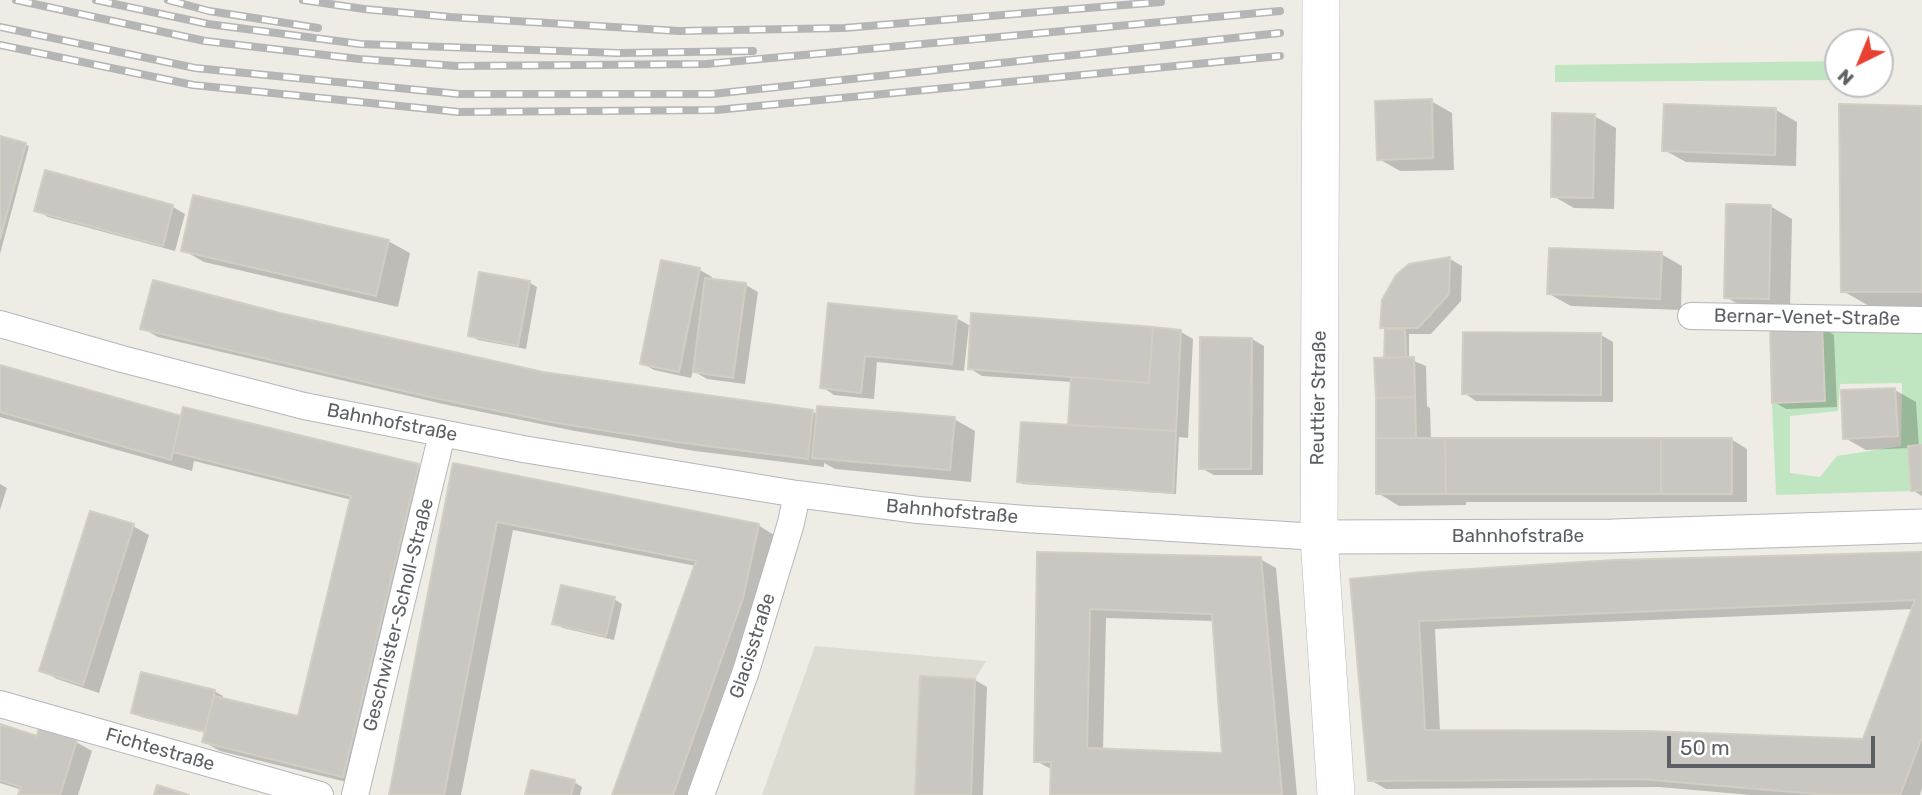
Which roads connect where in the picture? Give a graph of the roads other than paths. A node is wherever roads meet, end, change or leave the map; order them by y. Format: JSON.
{"nodes":[{"id":1,"x":1321,"y":0,"type":"edge"},
{"id":2,"x":1691,"y":316,"type":"dead end"},
{"id":3,"x":1922,"y":320,"type":"edge"},
{"id":4,"x":0,"y":324,"type":"edge"},
{"id":5,"x":442,"y":434,"type":"junction"},
{"id":6,"x":797,"y":494,"type":"junction"},
{"id":7,"x":1922,"y":526,"type":"edge"},
{"id":8,"x":1319,"y":537,"type":"junction"},
{"id":9,"x":0,"y":704,"type":"edge"},
{"id":10,"x":320,"y":795,"type":"edge"},
{"id":11,"x":355,"y":795,"type":"edge"},
{"id":12,"x":701,"y":795,"type":"edge"},
{"id":13,"x":1336,"y":795,"type":"edge"}],
"edges":[{"from":1,"to":8,"type":"main road","name":"Reuttier Straße"},
{"from":2,"to":3,"type":"street","name":"Bernar-Venet-Straße"},
{"from":4,"to":5,"type":"street","name":"Bahnhofstraße"},
{"from":5,"to":6,"type":"street","name":"Bahnhofstraße"},
{"from":5,"to":11,"type":"street","name":"Geschwister-Scholl-Straße"},
{"from":6,"to":8,"type":"street","name":"Bahnhofstraße"},
{"from":6,"to":12,"type":"street","name":"Glacisstraße"},
{"from":7,"to":8,"type":"street","name":"Bahnhofstraße"},
{"from":8,"to":13,"type":"main road","name":"Reuttier Straße"},
{"from":9,"to":10,"type":"street","name":"Fichtestraße"}]}
